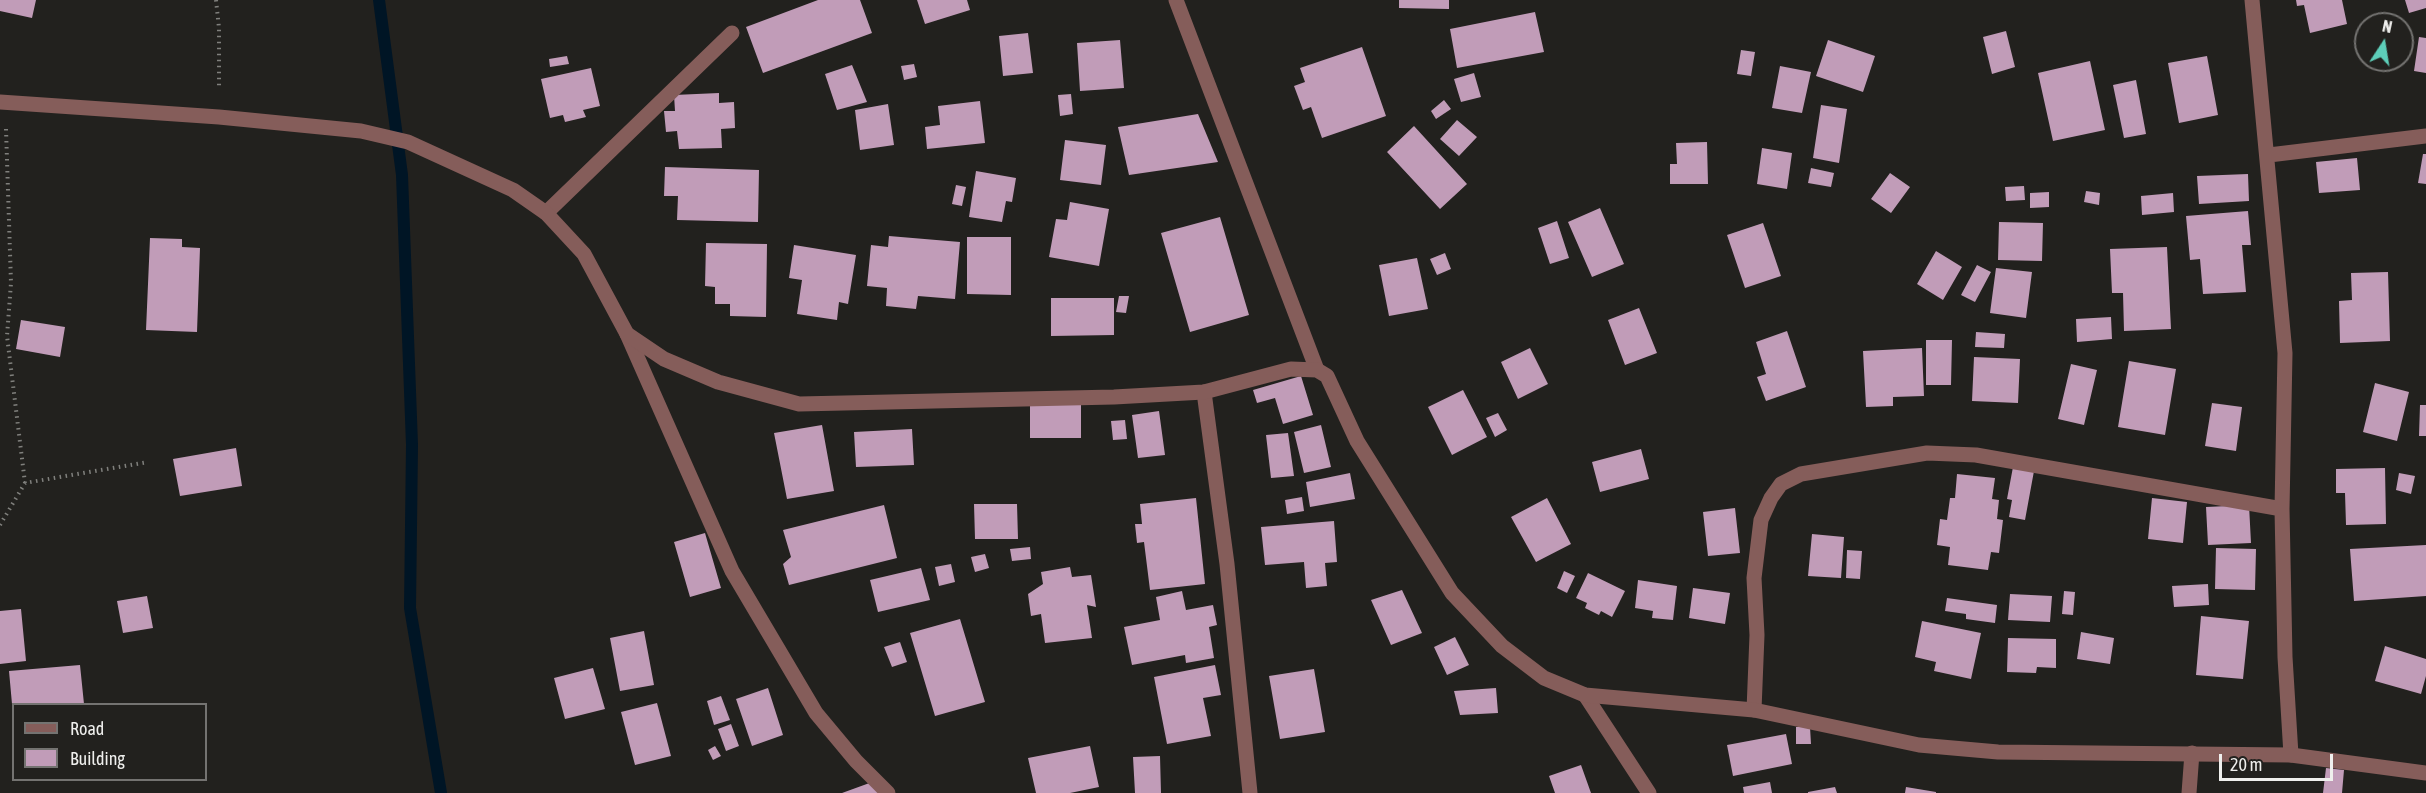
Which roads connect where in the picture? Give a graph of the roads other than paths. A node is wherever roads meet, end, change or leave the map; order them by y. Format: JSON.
{"nodes":[{"id":1,"x":2252,"y":0,"type":"edge"},
{"id":2,"x":1178,"y":1,"type":"edge"},
{"id":3,"x":732,"y":33,"type":"dead end"},
{"id":4,"x":3,"y":103,"type":"edge"},
{"id":5,"x":2426,"y":136,"type":"edge"},
{"id":6,"x":2269,"y":155,"type":"junction"},
{"id":7,"x":546,"y":213,"type":"junction"},
{"id":8,"x":627,"y":334,"type":"junction"},
{"id":9,"x":1317,"y":370,"type":"junction"},
{"id":10,"x":1204,"y":392,"type":"junction"},
{"id":11,"x":2282,"y":509,"type":"junction"},
{"id":12,"x":1586,"y":694,"type":"junction"},
{"id":13,"x":1754,"y":710,"type":"junction"},
{"id":14,"x":2192,"y":753,"type":"junction"},
{"id":15,"x":2291,"y":755,"type":"junction"},
{"id":16,"x":2426,"y":773,"type":"edge"},
{"id":17,"x":888,"y":793,"type":"edge"},
{"id":18,"x":1250,"y":793,"type":"edge"},
{"id":19,"x":1649,"y":793,"type":"edge"},
{"id":20,"x":2189,"y":793,"type":"edge"}],
"edges":[{"from":1,"to":6,"type":"street"},
{"from":2,"to":9,"type":"street"},
{"from":3,"to":7,"type":"street"},
{"from":4,"to":7,"type":"street"},
{"from":5,"to":6,"type":"street"},
{"from":6,"to":11,"type":"street"},
{"from":7,"to":8,"type":"street"},
{"from":8,"to":10,"type":"street"},
{"from":8,"to":17,"type":"street"},
{"from":9,"to":10,"type":"street"},
{"from":9,"to":12,"type":"street"},
{"from":10,"to":18,"type":"street"},
{"from":11,"to":13,"type":"street"},
{"from":11,"to":15,"type":"street"},
{"from":12,"to":13,"type":"street"},
{"from":12,"to":19,"type":"street"},
{"from":13,"to":14,"type":"street"},
{"from":14,"to":15,"type":"street"},
{"from":14,"to":20,"type":"street"},
{"from":15,"to":16,"type":"street"}]}
